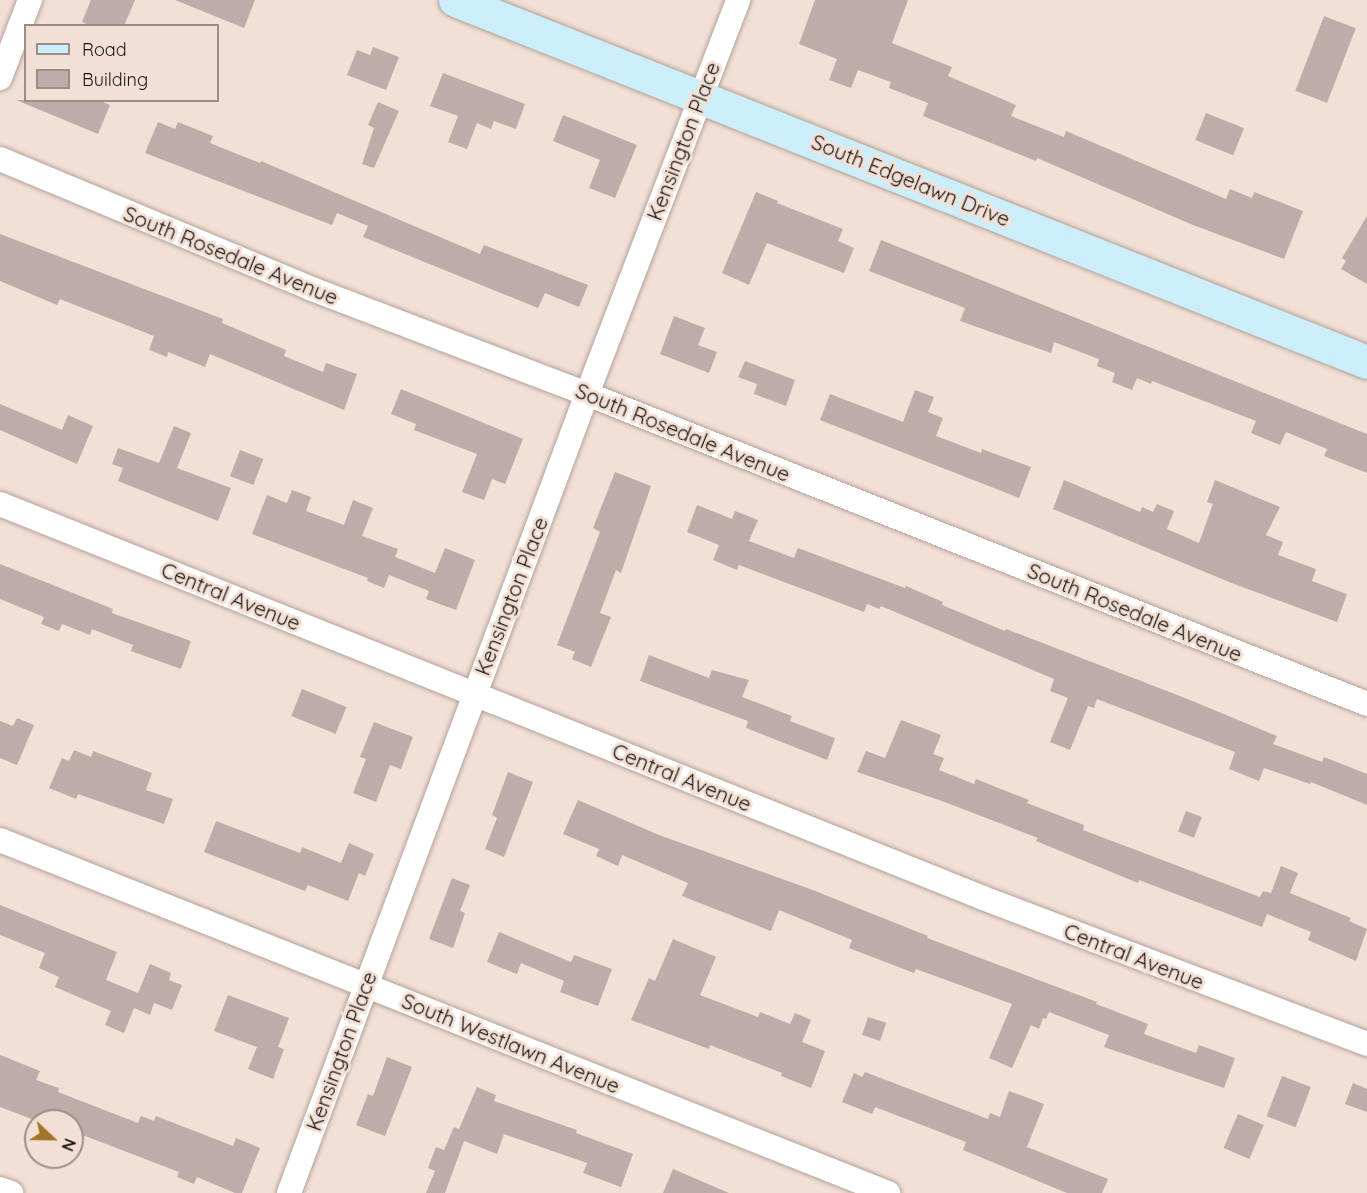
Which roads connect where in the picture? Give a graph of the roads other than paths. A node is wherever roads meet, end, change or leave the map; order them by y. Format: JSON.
{"nodes":[{"id":1,"x":30,"y":0,"type":"edge"},
{"id":2,"x":455,"y":0,"type":"edge"},
{"id":3,"x":738,"y":0,"type":"edge"},
{"id":4,"x":0,"y":78,"type":"edge"},
{"id":5,"x":699,"y":96,"type":"junction"},
{"id":6,"x":0,"y":159,"type":"edge"},
{"id":7,"x":1367,"y":362,"type":"edge"},
{"id":8,"x":587,"y":394,"type":"junction"},
{"id":9,"x":0,"y":504,"type":"edge"},
{"id":10,"x":475,"y":693,"type":"junction"},
{"id":11,"x":1367,"y":704,"type":"edge"},
{"id":12,"x":0,"y":840,"type":"edge"},
{"id":13,"x":365,"y":984,"type":"junction"},
{"id":14,"x":1367,"y":1044,"type":"edge"},
{"id":15,"x":0,"y":1189,"type":"edge"},
{"id":16,"x":11,"y":1193,"type":"edge"},
{"id":17,"x":288,"y":1193,"type":"edge"},
{"id":18,"x":888,"y":1193,"type":"edge"}],
"edges":[{"from":1,"to":4,"type":"street"},
{"from":2,"to":5,"type":"street","name":"South Edgelawn Drive"},
{"from":3,"to":5,"type":"street","name":"Kensington Place"},
{"from":5,"to":7,"type":"street","name":"South Edgelawn Drive"},
{"from":5,"to":8,"type":"street","name":"Kensington Place"},
{"from":6,"to":8,"type":"street","name":"South Rosedale Avenue"},
{"from":8,"to":10,"type":"street","name":"Kensington Place"},
{"from":8,"to":11,"type":"street","name":"South Rosedale Avenue"},
{"from":9,"to":10,"type":"street","name":"Central Avenue"},
{"from":10,"to":13,"type":"street","name":"Kensington Place"},
{"from":10,"to":14,"type":"street","name":"Central Avenue"},
{"from":12,"to":13,"type":"street","name":"South Westlawn Avenue"},
{"from":13,"to":17,"type":"street","name":"Kensington Place"},
{"from":13,"to":18,"type":"street","name":"South Westlawn Avenue"},
{"from":15,"to":16,"type":"street"}]}
